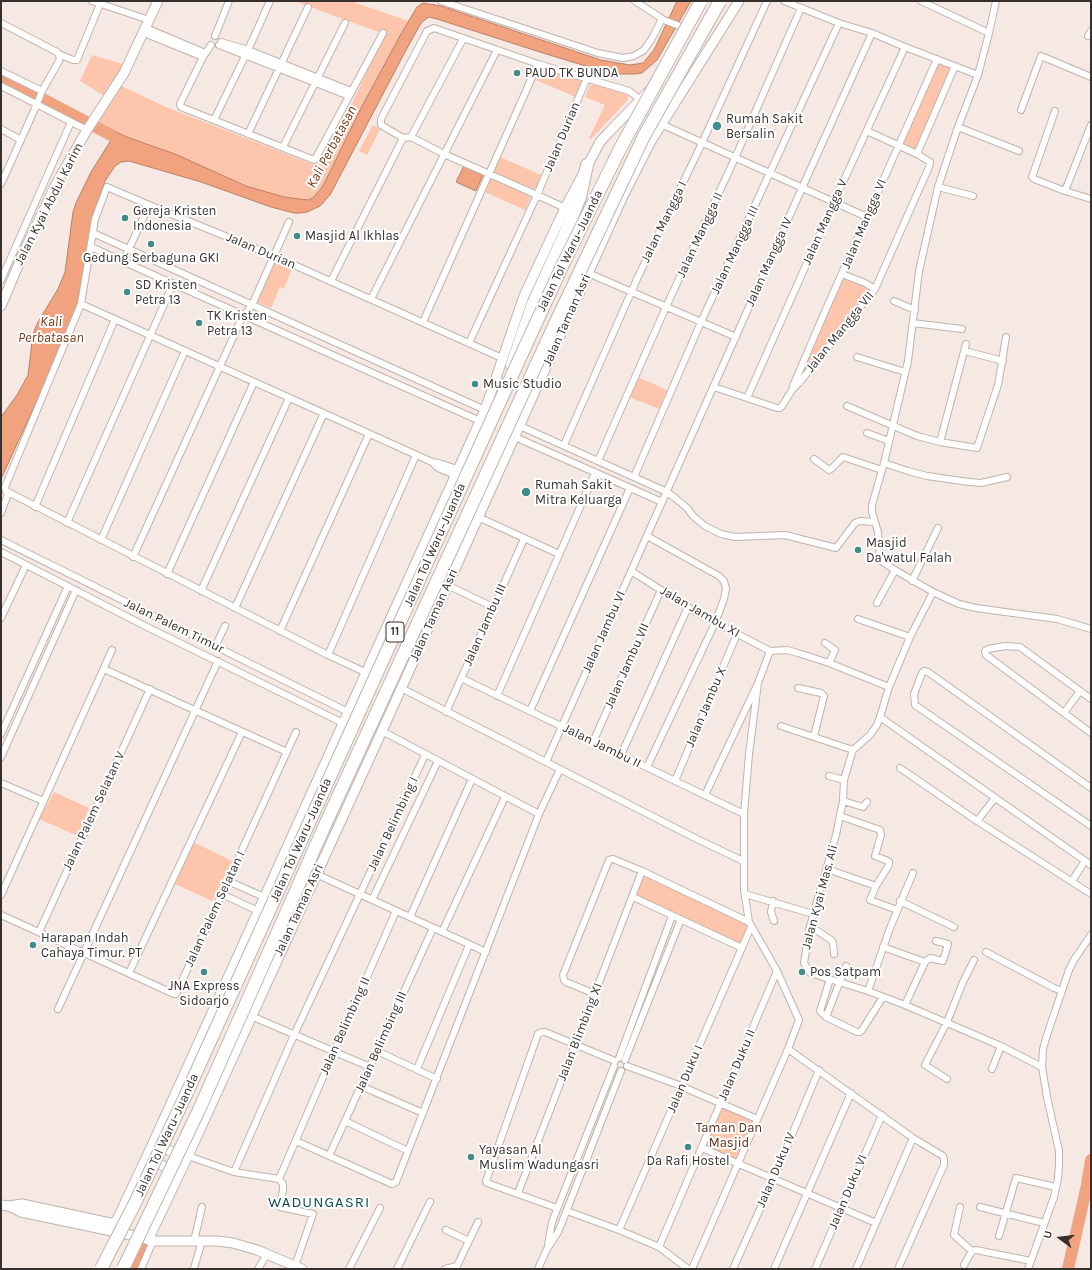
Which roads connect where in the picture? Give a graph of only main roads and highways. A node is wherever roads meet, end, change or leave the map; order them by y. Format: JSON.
{"nodes":[{"id":1,"x":158,"y":1,"type":"edge"},
{"id":2,"x":701,"y":1,"type":"edge"},
{"id":3,"x":706,"y":1,"type":"edge"},
{"id":4,"x":720,"y":1,"type":"edge"},
{"id":5,"x":739,"y":1,"type":"edge"},
{"id":6,"x":651,"y":89,"type":"junction"},
{"id":7,"x":672,"y":106,"type":"junction"},
{"id":8,"x":627,"y":113,"type":"junction"},
{"id":9,"x":660,"y":126,"type":"junction"},
{"id":10,"x":587,"y":165,"type":"junction"},
{"id":11,"x":1,"y":306,"type":"edge"},
{"id":12,"x":491,"y":409,"type":"junction"},
{"id":13,"x":308,"y":824,"type":"junction"},
{"id":14,"x":325,"y":825,"type":"junction"},
{"id":15,"x":320,"y":837,"type":"junction"},
{"id":16,"x":154,"y":1142,"type":"junction"},
{"id":17,"x":188,"y":1157,"type":"junction"},
{"id":18,"x":146,"y":1160,"type":"junction"},
{"id":19,"x":178,"y":1177,"type":"junction"},
{"id":20,"x":5,"y":1206,"type":"edge"},
{"id":21,"x":116,"y":1222,"type":"junction"},
{"id":22,"x":131,"y":1235,"type":"junction"},
{"id":23,"x":151,"y":1241,"type":"junction"},
{"id":24,"x":299,"y":1267,"type":"edge"},
{"id":25,"x":101,"y":1269,"type":"edge"},
{"id":26,"x":123,"y":1269,"type":"edge"}],
"edges":[{"from":1,"to":11,"type":"main road","name":"Jalan Kyai Abdul Karim"},
{"from":2,"to":12,"type":"highway","name":"Jalan Tol Waru–Juanda","number":"11","bridge":true},
{"from":3,"to":6,"type":"main road"},
{"from":4,"to":14,"type":"highway","name":"Jalan Tol Waru–Juanda","number":"11","bridge":true},
{"from":5,"to":7,"type":"main road","name":"Jalan Taman Asri"},
{"from":6,"to":7,"type":"main road"},
{"from":6,"to":8,"type":"main road"},
{"from":7,"to":9,"type":"main road","name":"Jalan Taman Asri"},
{"from":8,"to":9,"type":"main road"},
{"from":8,"to":10,"type":"main road"},
{"from":9,"to":17,"type":"main road","name":"Jalan Taman Asri"},
{"from":10,"to":12,"type":"highway","bridge":true},
{"from":10,"to":12,"type":"main road"},
{"from":12,"to":13,"type":"highway","name":"Jalan Tol Waru–Juanda","number":"11","bridge":true},
{"from":12,"to":16,"type":"main road"},
{"from":13,"to":14,"type":"highway"},
{"from":13,"to":15,"type":"highway"},
{"from":13,"to":25,"type":"highway","name":"Jalan Tol Waru–Juanda","number":"11","bridge":true},
{"from":14,"to":15,"type":"highway","name":"Jalan Tol Waru–Juanda","number":"11","bridge":true},
{"from":15,"to":26,"type":"highway","name":"Jalan Tol Waru–Juanda","number":"11","bridge":true},
{"from":16,"to":17,"type":"main road"},
{"from":16,"to":18,"type":"main road"},
{"from":17,"to":19,"type":"main road","name":"Jalan Taman Asri"},
{"from":18,"to":19,"type":"main road"},
{"from":18,"to":21,"type":"main road"},
{"from":19,"to":23,"type":"main road","name":"Jalan Taman Asri"},
{"from":20,"to":21,"type":"main road"},
{"from":20,"to":22,"type":"main road"},
{"from":21,"to":22,"type":"main road"},
{"from":22,"to":23,"type":"main road"},
{"from":23,"to":24,"type":"main road"}]}
